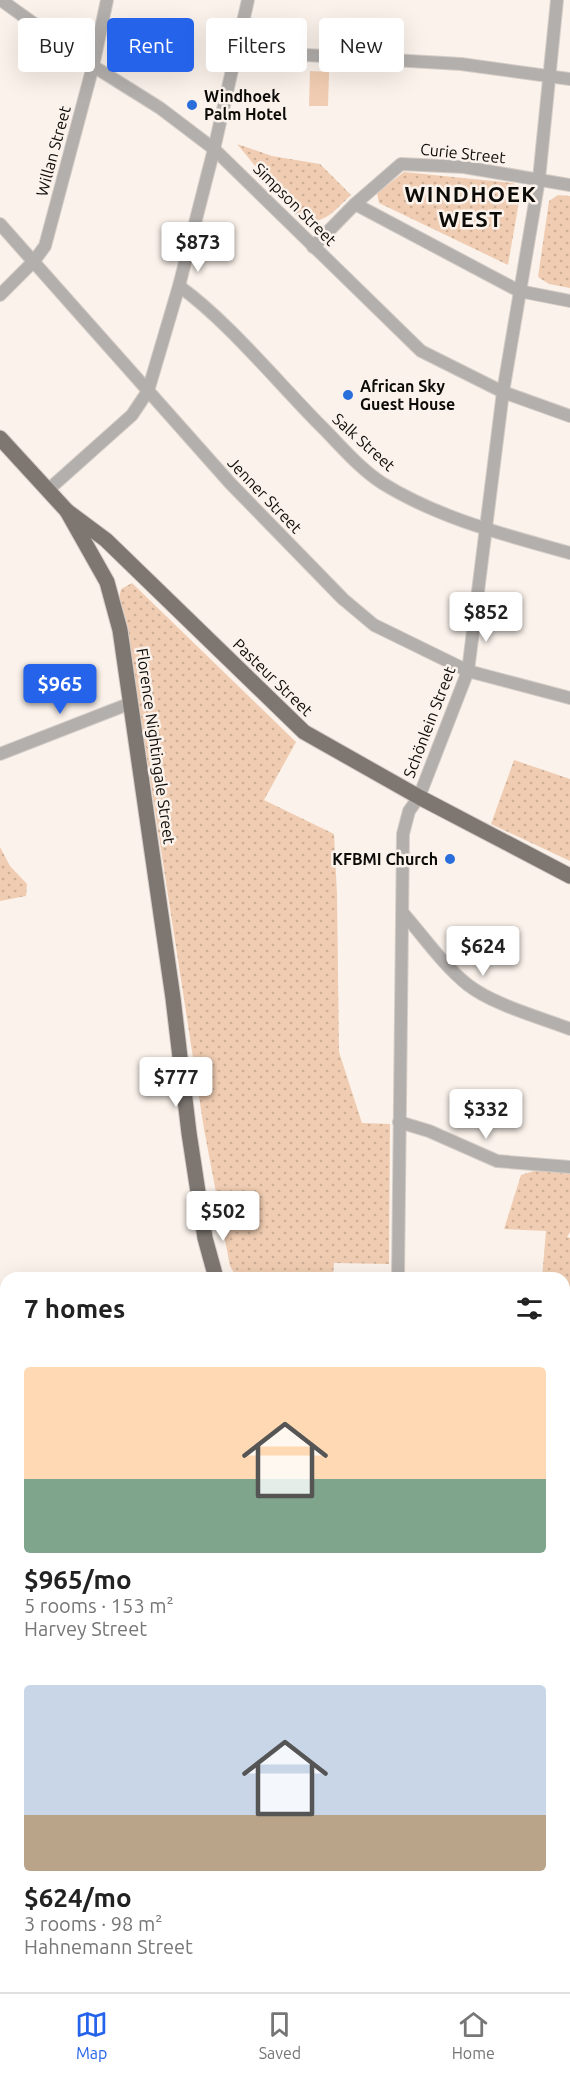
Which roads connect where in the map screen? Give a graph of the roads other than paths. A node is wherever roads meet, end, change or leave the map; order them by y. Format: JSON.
{"nodes":[{"id":1,"x":1,"y":0,"type":"edge"},
{"id":2,"x":107,"y":0,"type":"edge"},
{"id":3,"x":248,"y":0,"type":"edge"},
{"id":4,"x":556,"y":0,"type":"edge"},
{"id":5,"x":26,"y":18,"type":"edge"},
{"id":6,"x":244,"y":18,"type":"edge"},
{"id":7,"x":307,"y":55,"type":"edge"},
{"id":8,"x":95,"y":57,"type":"edge"},
{"id":9,"x":95,"y":67,"type":"edge"},
{"id":10,"x":91,"y":72,"type":"edge"},
{"id":11,"x":232,"y":72,"type":"edge"},
{"id":12,"x":549,"y":76,"type":"junction"},
{"id":13,"x":570,"y":79,"type":"edge"},
{"id":14,"x":214,"y":149,"type":"junction"},
{"id":15,"x":539,"y":179,"type":"junction"},
{"id":16,"x":570,"y":185,"type":"edge"},
{"id":17,"x":355,"y":204,"type":"junction"},
{"id":18,"x":0,"y":224,"type":"edge"},
{"id":19,"x":313,"y":247,"type":"junction"},
{"id":20,"x":34,"y":261,"type":"junction"},
{"id":21,"x":179,"y":286,"type":"junction"},
{"id":22,"x":519,"y":291,"type":"junction"},
{"id":23,"x":0,"y":295,"type":"edge"},
{"id":24,"x":570,"y":301,"type":"edge"},
{"id":25,"x":148,"y":390,"type":"junction"},
{"id":26,"x":503,"y":392,"type":"junction"},
{"id":27,"x":570,"y":416,"type":"edge"},
{"id":28,"x":0,"y":438,"type":"edge"},
{"id":29,"x":48,"y":490,"type":"junction"},
{"id":30,"x":67,"y":511,"type":"junction"},
{"id":31,"x":486,"y":530,"type":"junction"},
{"id":32,"x":116,"y":549,"type":"junction"},
{"id":33,"x":570,"y":553,"type":"edge"},
{"id":34,"x":97,"y":561,"type":"junction"},
{"id":35,"x":468,"y":671,"type":"junction"},
{"id":36,"x":570,"y":698,"type":"edge"},
{"id":37,"x":131,"y":703,"type":"junction"},
{"id":38,"x":0,"y":754,"type":"edge"},
{"id":39,"x":419,"y":797,"type":"junction"},
{"id":40,"x":570,"y":876,"type":"edge"},
{"id":41,"x":403,"y":913,"type":"junction"},
{"id":42,"x":173,"y":998,"type":"junction"},
{"id":43,"x":570,"y":1029,"type":"edge"},
{"id":44,"x":399,"y":1122,"type":"junction"},
{"id":45,"x":570,"y":1167,"type":"edge"},
{"id":46,"x":215,"y":1272,"type":"edge"},
{"id":47,"x":221,"y":1272,"type":"edge"},
{"id":48,"x":399,"y":1272,"type":"edge"}],
"edges":[{"from":1,"to":5,"type":"street","name":"Simpson Street"},
{"from":2,"to":8,"type":"street","name":"Willan Street"},
{"from":3,"to":6,"type":"street"},
{"from":4,"to":12,"type":"street","name":"Schönlein Street"},
{"from":7,"to":12,"type":"street"},
{"from":9,"to":14,"type":"street","name":"Simpson Street"},
{"from":10,"to":20,"type":"street","name":"Willan Street"},
{"from":11,"to":14,"type":"street"},
{"from":12,"to":13,"type":"street"},
{"from":12,"to":15,"type":"street","name":"Schönlein Street"},
{"from":14,"to":19,"type":"street","name":"Simpson Street"},
{"from":14,"to":21,"type":"street"},
{"from":15,"to":16,"type":"street","name":"Curie Street"},
{"from":15,"to":17,"type":"street","name":"Curie Street"},
{"from":15,"to":22,"type":"street","name":"Schönlein Street"},
{"from":17,"to":19,"type":"street","name":"Curie Street"},
{"from":17,"to":22,"type":"street"},
{"from":18,"to":20,"type":"street","name":"Jenner Street"},
{"from":19,"to":26,"type":"street","name":"Simpson Street"},
{"from":20,"to":23,"type":"street","name":"Willan Street"},
{"from":20,"to":25,"type":"street","name":"Jenner Street"},
{"from":21,"to":25,"type":"street"},
{"from":21,"to":31,"type":"street","name":"Salk Street"},
{"from":22,"to":24,"type":"street"},
{"from":22,"to":26,"type":"street","name":"Schönlein Street"},
{"from":25,"to":29,"type":"street"},
{"from":25,"to":35,"type":"street","name":"Jenner Street"},
{"from":26,"to":27,"type":"street","name":"Simpson Street"},
{"from":26,"to":31,"type":"street","name":"Schönlein Street"},
{"from":28,"to":29,"type":"main road","name":"Pasteur Street"},
{"from":29,"to":30,"type":"main road","name":"Pasteur Street"},
{"from":30,"to":32,"type":"main road","name":"Pasteur Street"},
{"from":30,"to":34,"type":"main road","name":"Florence Nightingale Street"},
{"from":31,"to":33,"type":"street","name":"Salk Street"},
{"from":31,"to":35,"type":"street","name":"Schönlein Street"},
{"from":32,"to":34,"type":"main road"},
{"from":32,"to":39,"type":"main road","name":"Pasteur Street"},
{"from":34,"to":37,"type":"main road","name":"Florence Nightingale Street"},
{"from":35,"to":36,"type":"street","name":"Jenner Street"},
{"from":35,"to":39,"type":"street","name":"Schönlein Street"},
{"from":37,"to":38,"type":"street"},
{"from":37,"to":42,"type":"main road","name":"Florence Nightingale Street"},
{"from":39,"to":40,"type":"main road","name":"Pasteur Street"},
{"from":39,"to":41,"type":"street","name":"Schönlein Street"},
{"from":41,"to":43,"type":"street"},
{"from":41,"to":44,"type":"street","name":"Schönlein Street"},
{"from":42,"to":46,"type":"main road","name":"Florence Nightingale Street"},
{"from":42,"to":47,"type":"main road","name":"Florence Nightingale Street"},
{"from":44,"to":45,"type":"street"},
{"from":44,"to":48,"type":"street","name":"Schönlein Street"}]}
